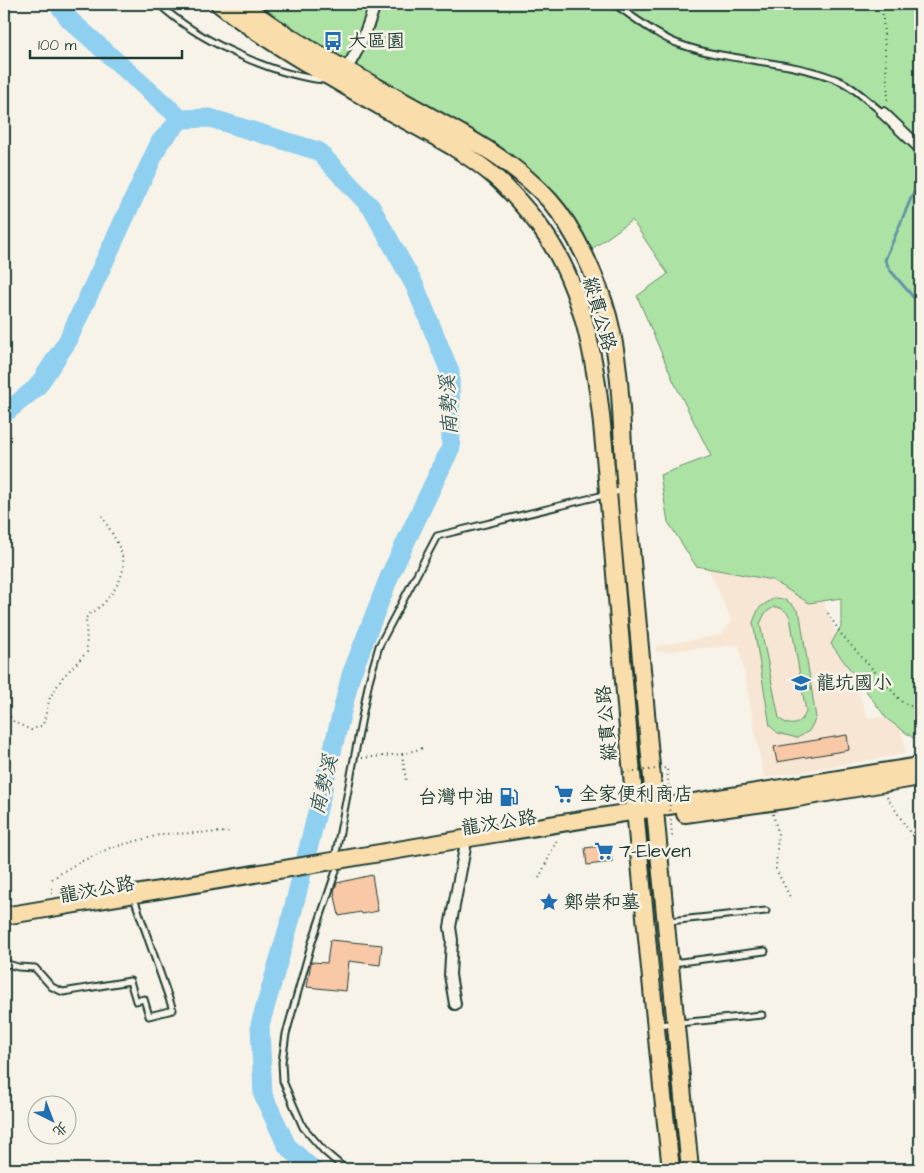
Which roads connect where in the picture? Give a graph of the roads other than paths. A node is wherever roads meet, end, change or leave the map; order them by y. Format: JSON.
{"nodes":[{"id":1,"x":159,"y":4,"type":"edge"},
{"id":2,"x":219,"y":4,"type":"edge"},
{"id":3,"x":242,"y":4,"type":"edge"},
{"id":4,"x":375,"y":4,"type":"edge"},
{"id":5,"x":614,"y":4,"type":"edge"},
{"id":6,"x":342,"y":75,"type":"junction"},
{"id":7,"x":883,"y":112,"type":"joint"},
{"id":8,"x":920,"y":148,"type":"edge"},
{"id":9,"x":626,"y":489,"type":"junction"},
{"id":10,"x":608,"y":494,"type":"junction"},
{"id":11,"x":920,"y":766,"type":"edge"},
{"id":12,"x":920,"y":777,"type":"edge"},
{"id":13,"x":654,"y":813,"type":"junction"},
{"id":14,"x":636,"y":817,"type":"junction"},
{"id":15,"x":499,"y":837,"type":"junction"},
{"id":16,"x":465,"y":848,"type":"junction"},
{"id":17,"x":329,"y":867,"type":"junction"},
{"id":18,"x":135,"y":899,"type":"junction"},
{"id":19,"x":766,"y":911,"type":"dead end"},
{"id":20,"x":4,"y":916,"type":"edge"},
{"id":21,"x":666,"y":921,"type":"junction"},
{"id":22,"x":4,"y":926,"type":"edge"},
{"id":23,"x":764,"y":952,"type":"dead end"},
{"id":24,"x":4,"y":963,"type":"edge"},
{"id":25,"x":670,"y":963,"type":"junction"},
{"id":26,"x":455,"y":1004,"type":"dead end"},
{"id":27,"x":762,"y":1015,"type":"dead end"},
{"id":28,"x":676,"y":1023,"type":"junction"},
{"id":29,"x":655,"y":1025,"type":"junction"},
{"id":30,"x":345,"y":1169,"type":"edge"},
{"id":31,"x":671,"y":1169,"type":"edge"},
{"id":32,"x":690,"y":1169,"type":"edge"}],
"edges":[{"from":1,"to":6,"type":"lane"},
{"from":2,"to":6,"type":"main road","name":"縱貫公路"},
{"from":3,"to":6,"type":"main road","name":"縱貫公路"},
{"from":4,"to":6,"type":"street"},
{"from":5,"to":7,"type":"lane"},
{"from":6,"to":9,"type":"main road","name":"縱貫公路"},
{"from":6,"to":10,"type":"main road","name":"縱貫公路"},
{"from":7,"to":8,"type":"street"},
{"from":9,"to":10,"type":"lane"},
{"from":9,"to":13,"type":"main road","name":"縱貫公路"},
{"from":10,"to":14,"type":"main road","name":"縱貫公路"},
{"from":10,"to":17,"type":"lane"},
{"from":11,"to":13,"type":"main road","name":"龍汶公路"},
{"from":12,"to":13,"type":"main road","name":"龍汶公路"},
{"from":13,"to":14,"type":"main road","name":"龍汶公路"},
{"from":13,"to":21,"type":"main road","name":"縱貫公路"},
{"from":14,"to":15,"type":"main road","name":"龍汶公路"},
{"from":14,"to":29,"type":"main road","name":"縱貫公路"},
{"from":15,"to":16,"type":"main road","name":"龍汶公路"},
{"from":15,"to":17,"type":"main road","name":"龍汶公路"},
{"from":16,"to":17,"type":"main road","name":"龍汶公路"},
{"from":16,"to":26,"type":"street"},
{"from":17,"to":18,"type":"main road","name":"龍汶公路"},
{"from":17,"to":30,"type":"lane"},
{"from":18,"to":20,"type":"main road","name":"龍汶公路"},
{"from":18,"to":22,"type":"main road","name":"龍汶公路"},
{"from":18,"to":24,"type":"lane"},
{"from":19,"to":21,"type":"lane"},
{"from":21,"to":25,"type":"main road","name":"縱貫公路"},
{"from":23,"to":25,"type":"lane"},
{"from":25,"to":28,"type":"main road","name":"縱貫公路"},
{"from":27,"to":28,"type":"lane"},
{"from":28,"to":29,"type":"lane"},
{"from":28,"to":32,"type":"main road","name":"縱貫公路"},
{"from":29,"to":31,"type":"main road","name":"縱貫公路"}]}
